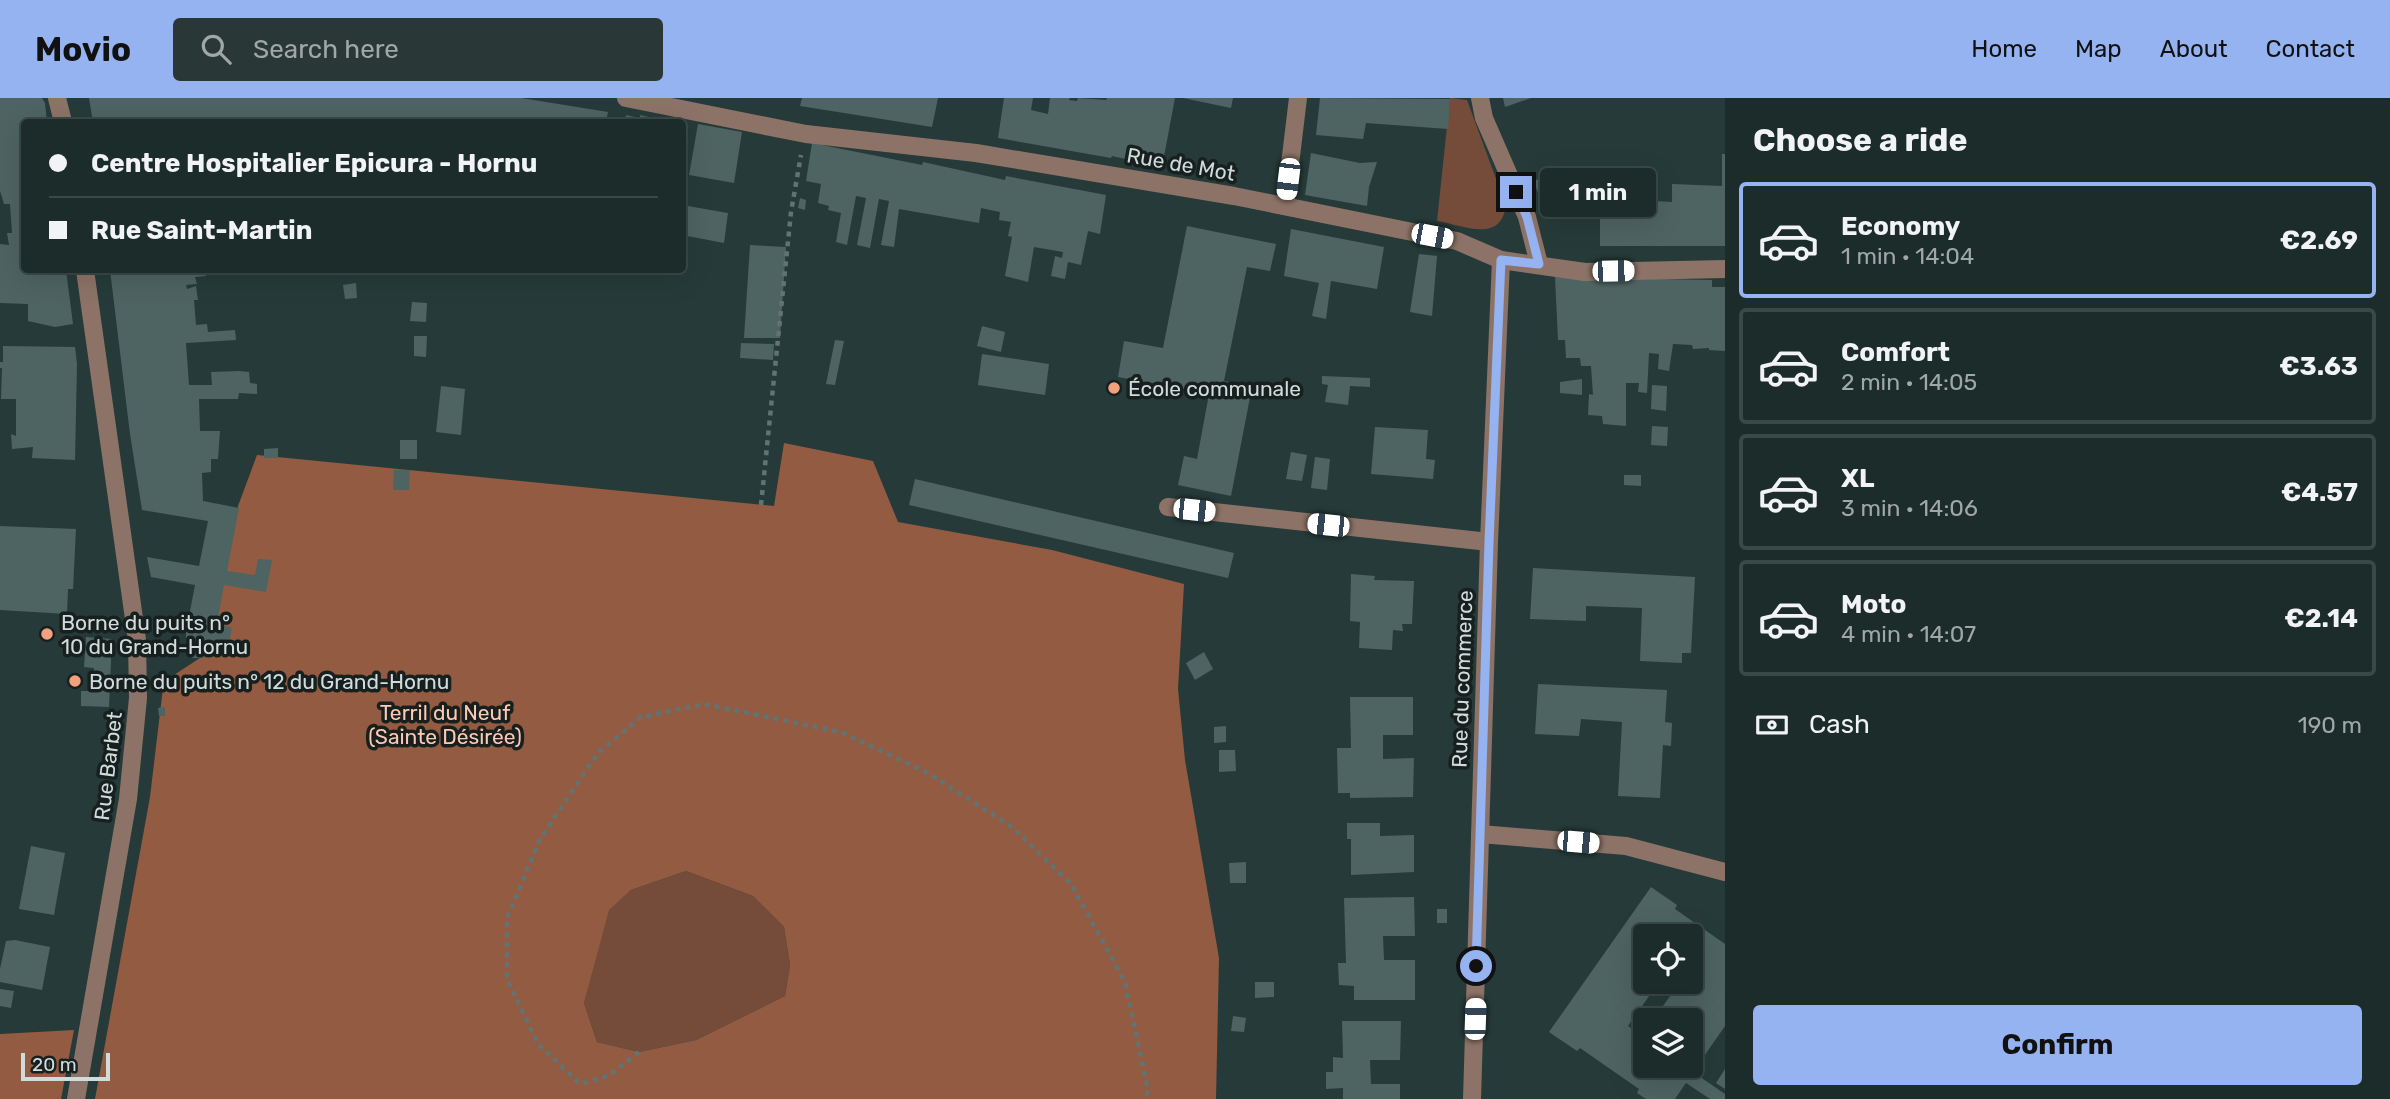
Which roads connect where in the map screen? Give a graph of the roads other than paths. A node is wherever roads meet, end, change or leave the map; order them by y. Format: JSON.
{"nodes":[{"id":1,"x":57,"y":98,"type":"edge"},
{"id":2,"x":626,"y":98,"type":"edge"},
{"id":3,"x":1298,"y":98,"type":"edge"},
{"id":4,"x":1480,"y":98,"type":"edge"},
{"id":5,"x":62,"y":119,"type":"edge"},
{"id":6,"x":1285,"y":206,"type":"junction"},
{"id":7,"x":1501,"y":260,"type":"junction"},
{"id":8,"x":1539,"y":264,"type":"junction"},
{"id":9,"x":1725,"y":270,"type":"edge"},
{"id":10,"x":85,"y":273,"type":"edge"},
{"id":11,"x":1168,"y":507,"type":"dead end"},
{"id":12,"x":1489,"y":542,"type":"junction"},
{"id":13,"x":1480,"y":834,"type":"junction"},
{"id":14,"x":1725,"y":872,"type":"edge"},
{"id":15,"x":76,"y":1099,"type":"edge"},
{"id":16,"x":1472,"y":1099,"type":"edge"}],
"edges":[{"from":1,"to":5,"type":"street"},
{"from":2,"to":6,"type":"street","name":"Rue de Mot"},
{"from":3,"to":6,"type":"street"},
{"from":4,"to":8,"type":"street"},
{"from":6,"to":7,"type":"street","name":"Rue de Mot"},
{"from":7,"to":8,"type":"street","name":"Rue de Mot"},
{"from":7,"to":12,"type":"street","name":"Rue du commerce"},
{"from":8,"to":9,"type":"street","name":"Rue de Mot"},
{"from":10,"to":15,"type":"street","name":"Rue Barbet"},
{"from":11,"to":12,"type":"street"},
{"from":12,"to":13,"type":"street","name":"Rue du commerce"},
{"from":13,"to":14,"type":"street"},
{"from":13,"to":16,"type":"street","name":"Rue du commerce"}]}
